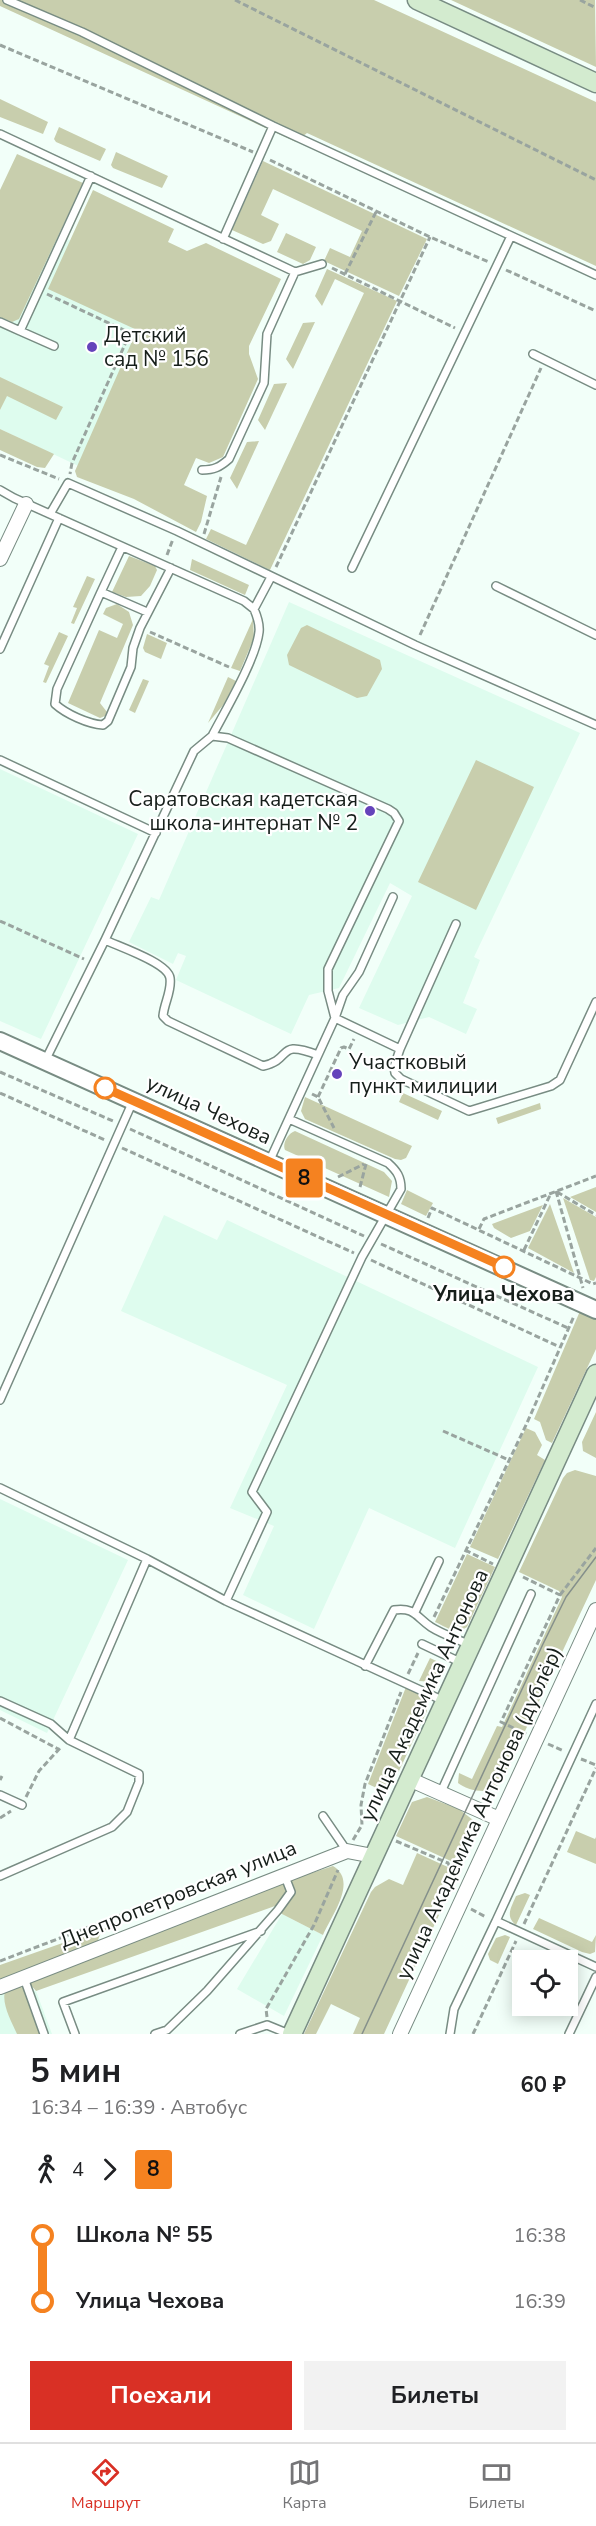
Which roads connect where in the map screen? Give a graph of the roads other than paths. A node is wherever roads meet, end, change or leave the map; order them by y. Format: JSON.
{"nodes":[{"id":1,"x":7,"y":0,"type":"edge"},
{"id":2,"x":417,"y":0,"type":"edge"},
{"id":3,"x":596,"y":83,"type":"edge"},
{"id":4,"x":273,"y":126,"type":"junction"},
{"id":5,"x":0,"y":134,"type":"edge"},
{"id":6,"x":91,"y":176,"type":"junction"},
{"id":7,"x":511,"y":236,"type":"junction"},
{"id":8,"x":223,"y":238,"type":"junction"},
{"id":9,"x":322,"y":264,"type":"road end"},
{"id":10,"x":295,"y":272,"type":"junction"},
{"id":11,"x":596,"y":275,"type":"edge"},
{"id":12,"x":0,"y":322,"type":"edge"},
{"id":13,"x":20,"y":331,"type":"junction"},
{"id":14,"x":54,"y":346,"type":"dead end"},
{"id":15,"x":533,"y":354,"type":"dead end"},
{"id":16,"x":596,"y":385,"type":"edge"},
{"id":17,"x":202,"y":470,"type":"dead end"},
{"id":18,"x":0,"y":489,"type":"edge"},
{"id":19,"x":26,"y":504,"type":"junction"},
{"id":20,"x":50,"y":514,"type":"junction"},
{"id":21,"x":59,"y":518,"type":"junction"},
{"id":22,"x":122,"y":547,"type":"junction"},
{"id":23,"x":0,"y":559,"type":"edge"},
{"id":24,"x":171,"y":568,"type":"junction"},
{"id":25,"x":352,"y":568,"type":"dead end"},
{"id":26,"x":271,"y":577,"type":"junction"},
{"id":27,"x":496,"y":586,"type":"dead end"},
{"id":28,"x":101,"y":592,"type":"junction"},
{"id":29,"x":254,"y":609,"type":"junction"},
{"id":30,"x":147,"y":612,"type":"junction"},
{"id":31,"x":596,"y":634,"type":"edge"},
{"id":32,"x":0,"y":649,"type":"edge"},
{"id":33,"x":596,"y":725,"type":"edge"},
{"id":34,"x":212,"y":736,"type":"junction"},
{"id":35,"x":0,"y":760,"type":"edge"},
{"id":36,"x":156,"y":833,"type":"junction"},
{"id":37,"x":393,"y":897,"type":"dead end"},
{"id":38,"x":456,"y":924,"type":"dead end"},
{"id":39,"x":105,"y":940,"type":"junction"},
{"id":40,"x":596,"y":1002,"type":"edge"},
{"id":41,"x":335,"y":1018,"type":"junction"},
{"id":42,"x":0,"y":1041,"type":"edge"},
{"id":43,"x":400,"y":1049,"type":"junction"},
{"id":44,"x":318,"y":1055,"type":"junction"},
{"id":45,"x":45,"y":1061,"type":"junction"},
{"id":46,"x":133,"y":1100,"type":"junction"},
{"id":47,"x":289,"y":1119,"type":"junction"},
{"id":48,"x":269,"y":1162,"type":"junction"},
{"id":49,"x":385,"y":1215,"type":"junction"},
{"id":50,"x":596,"y":1310,"type":"edge"},
{"id":51,"x":596,"y":1374,"type":"edge"},
{"id":52,"x":0,"y":1400,"type":"edge"},
{"id":53,"x":0,"y":1488,"type":"edge"},
{"id":54,"x":147,"y":1559,"type":"junction"},
{"id":55,"x":439,"y":1561,"type":"dead end"},
{"id":56,"x":531,"y":1594,"type":"dead end"},
{"id":57,"x":226,"y":1601,"type":"junction"},
{"id":58,"x":596,"y":1610,"type":"edge"},
{"id":59,"x":415,"y":1612,"type":"junction"},
{"id":60,"x":422,"y":1644,"type":"road end"},
{"id":61,"x":472,"y":1647,"type":"junction"},
{"id":62,"x":464,"y":1664,"type":"junction"},
{"id":63,"x":365,"y":1666,"type":"junction"},
{"id":64,"x":0,"y":1701,"type":"edge"},
{"id":65,"x":446,"y":1702,"type":"junction"},
{"id":66,"x":596,"y":1704,"type":"edge"},
{"id":67,"x":69,"y":1740,"type":"junction"},
{"id":68,"x":409,"y":1779,"type":"junction"},
{"id":69,"x":441,"y":1792,"type":"junction"},
{"id":70,"x":0,"y":1795,"type":"edge"},
{"id":71,"x":22,"y":1805,"type":"road end"},
{"id":72,"x":323,"y":1816,"type":"dead end"},
{"id":73,"x":500,"y":1819,"type":"junction"},
{"id":74,"x":347,"y":1851,"type":"junction"},
{"id":75,"x":373,"y":1856,"type":"junction"},
{"id":76,"x":284,"y":1874,"type":"junction"},
{"id":77,"x":0,"y":1876,"type":"edge"},
{"id":78,"x":496,"y":1921,"type":"junction"},
{"id":79,"x":261,"y":1931,"type":"junction"},
{"id":80,"x":596,"y":1967,"type":"edge"},
{"id":81,"x":596,"y":1977,"type":"edge"},
{"id":82,"x":24,"y":1978,"type":"junction"},
{"id":83,"x":0,"y":1987,"type":"edge"},
{"id":84,"x":44,"y":2034,"type":"edge"},
{"id":85,"x":75,"y":2034,"type":"edge"},
{"id":86,"x":155,"y":2034,"type":"edge"},
{"id":87,"x":240,"y":2034,"type":"edge"},
{"id":88,"x":291,"y":2034,"type":"edge"},
{"id":89,"x":400,"y":2034,"type":"edge"},
{"id":90,"x":450,"y":2034,"type":"edge"},
{"id":91,"x":569,"y":2034,"type":"edge"}],
"edges":[{"from":1,"to":4,"type":"lane"},
{"from":2,"to":3,"type":"main road"},
{"from":4,"to":7,"type":"lane"},
{"from":4,"to":8,"type":"lane"},
{"from":5,"to":6,"type":"lane"},
{"from":6,"to":8,"type":"lane"},
{"from":6,"to":13,"type":"lane"},
{"from":7,"to":11,"type":"lane"},
{"from":7,"to":25,"type":"lane"},
{"from":8,"to":10,"type":"lane"},
{"from":9,"to":10,"type":"lane"},
{"from":10,"to":17,"type":"lane"},
{"from":12,"to":13,"type":"lane"},
{"from":13,"to":14,"type":"lane"},
{"from":15,"to":16,"type":"lane"},
{"from":18,"to":19,"type":"lane"},
{"from":19,"to":20,"type":"lane"},
{"from":19,"to":23,"type":"street"},
{"from":20,"to":21,"type":"lane"},
{"from":20,"to":26,"type":"lane"},
{"from":21,"to":22,"type":"lane"},
{"from":21,"to":32,"type":"lane"},
{"from":22,"to":24,"type":"lane"},
{"from":22,"to":28,"type":"lane"},
{"from":24,"to":29,"type":"lane"},
{"from":24,"to":30,"type":"lane"},
{"from":26,"to":29,"type":"lane"},
{"from":26,"to":33,"type":"lane"},
{"from":27,"to":31,"type":"lane"},
{"from":28,"to":30,"type":"lane"},
{"from":28,"to":30,"type":"lane"},
{"from":29,"to":34,"type":"lane"},
{"from":34,"to":36,"type":"lane"},
{"from":34,"to":41,"type":"lane"},
{"from":35,"to":36,"type":"lane"},
{"from":36,"to":39,"type":"lane"},
{"from":37,"to":41,"type":"lane"},
{"from":38,"to":43,"type":"lane"},
{"from":39,"to":44,"type":"lane"},
{"from":39,"to":45,"type":"lane"},
{"from":40,"to":43,"type":"lane"},
{"from":41,"to":43,"type":"lane"},
{"from":41,"to":44,"type":"lane"},
{"from":42,"to":45,"type":"street","name":"улица Чехова"},
{"from":44,"to":47,"type":"lane"},
{"from":45,"to":46,"type":"street","name":"улица Чехова"},
{"from":46,"to":48,"type":"street","name":"улица Чехова"},
{"from":46,"to":52,"type":"lane"},
{"from":47,"to":48,"type":"lane"},
{"from":47,"to":49,"type":"lane"},
{"from":48,"to":49,"type":"street","name":"улица Чехова"},
{"from":49,"to":50,"type":"street","name":"улица Чехова"},
{"from":49,"to":57,"type":"lane"},
{"from":51,"to":61,"type":"main road","name":"улица Академика Антонова"},
{"from":53,"to":54,"type":"lane"},
{"from":54,"to":57,"type":"lane"},
{"from":54,"to":67,"type":"lane"},
{"from":55,"to":59,"type":"lane"},
{"from":56,"to":69,"type":"lane"},
{"from":57,"to":63,"type":"lane"},
{"from":58,"to":73,"type":"street","name":"улица Академика Антонова (дублёр)"},
{"from":59,"to":61,"type":"lane"},
{"from":59,"to":63,"type":"lane"},
{"from":60,"to":62,"type":"lane"},
{"from":61,"to":62,"type":"main road","name":"улица Академика Антонова"},
{"from":62,"to":65,"type":"main road","name":"улица Академика Антонова"},
{"from":63,"to":65,"type":"lane"},
{"from":64,"to":67,"type":"lane"},
{"from":65,"to":68,"type":"main road","name":"улица Академика Антонова"},
{"from":66,"to":78,"type":"lane"},
{"from":67,"to":77,"type":"lane"},
{"from":68,"to":69,"type":"street"},
{"from":68,"to":75,"type":"main road","name":"улица Академика Антонова"},
{"from":69,"to":73,"type":"street"},
{"from":70,"to":71,"type":"lane"},
{"from":72,"to":74,"type":"lane"},
{"from":73,"to":89,"type":"street","name":"улица Академика Антонова (дублёр)"},
{"from":74,"to":75,"type":"street"},
{"from":74,"to":76,"type":"street","name":"Днепропетровская улица"},
{"from":75,"to":88,"type":"main road","name":"улица Академика Антонова"},
{"from":76,"to":79,"type":"lane"},
{"from":76,"to":82,"type":"street","name":"Днепропетровская улица"},
{"from":78,"to":80,"type":"lane"},
{"from":78,"to":90,"type":"lane"},
{"from":79,"to":85,"type":"lane"},
{"from":79,"to":86,"type":"lane"},
{"from":81,"to":91,"type":"lane"},
{"from":82,"to":83,"type":"street","name":"Днепропетровская улица"},
{"from":82,"to":84,"type":"lane"},
{"from":87,"to":88,"type":"lane"}]}
